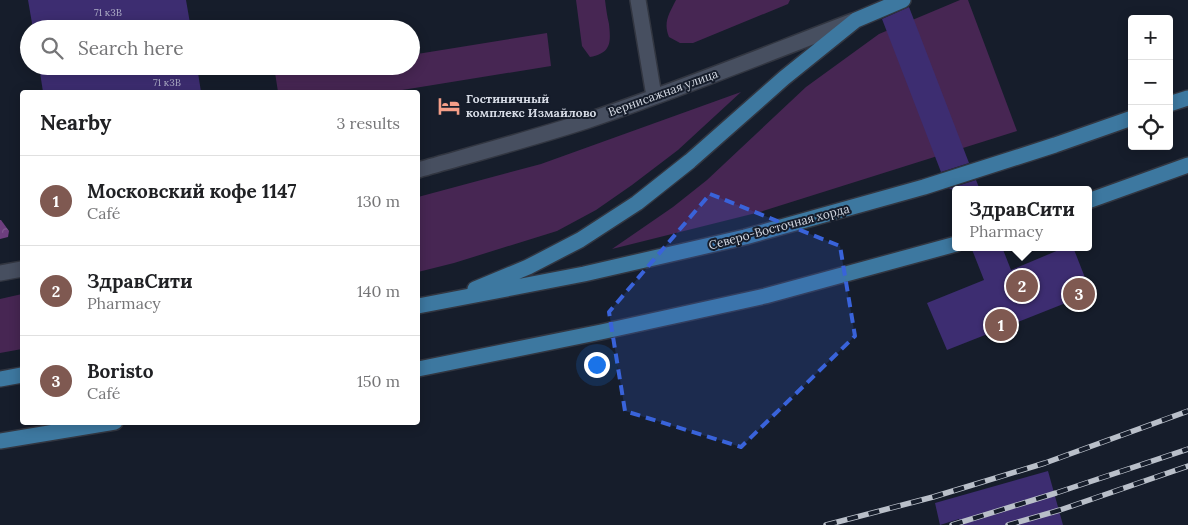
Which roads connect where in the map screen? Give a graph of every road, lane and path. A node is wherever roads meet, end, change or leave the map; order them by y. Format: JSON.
{"nodes":[{"id":1,"x":638,"y":0,"type":"edge"},
{"id":2,"x":903,"y":0,"type":"edge"},
{"id":3,"x":856,"y":20,"type":"junction"},
{"id":4,"x":654,"y":96,"type":"junction"},
{"id":5,"x":1188,"y":98,"type":"edge"},
{"id":6,"x":1173,"y":103,"type":"edge"},
{"id":7,"x":1128,"y":119,"type":"edge"},
{"id":8,"x":1188,"y":165,"type":"edge"},
{"id":9,"x":420,"y":169,"type":"edge"},
{"id":10,"x":1092,"y":199,"type":"edge"},
{"id":11,"x":952,"y":245,"type":"edge"},
{"id":12,"x":20,"y":269,"type":"edge"},
{"id":13,"x":0,"y":273,"type":"edge"},
{"id":14,"x":443,"y":302,"type":"junction"},
{"id":15,"x":420,"y":306,"type":"edge"},
{"id":16,"x":420,"y":370,"type":"edge"},
{"id":17,"x":20,"y":375,"type":"edge"},
{"id":18,"x":0,"y":379,"type":"edge"},
{"id":19,"x":97,"y":425,"type":"edge"},
{"id":20,"x":0,"y":441,"type":"edge"}],
"edges":[{"from":1,"to":4,"type":"street"},
{"from":2,"to":3,"type":"main road","name":"Вернисажная улица"},
{"from":3,"to":4,"type":"street","name":"Вернисажная улица"},
{"from":3,"to":14,"type":"main road"},
{"from":4,"to":9,"type":"street","name":"Вернисажная улица"},
{"from":5,"to":6,"type":"main road"},
{"from":7,"to":14,"type":"main road","name":"Северо-Восточная хорда"},
{"from":8,"to":10,"type":"main road"},
{"from":11,"to":16,"type":"main road"},
{"from":12,"to":13,"type":"street"},
{"from":14,"to":15,"type":"main road","name":"Северо-Восточная хорда"},
{"from":17,"to":18,"type":"main road"},
{"from":19,"to":20,"type":"main road"}]}
